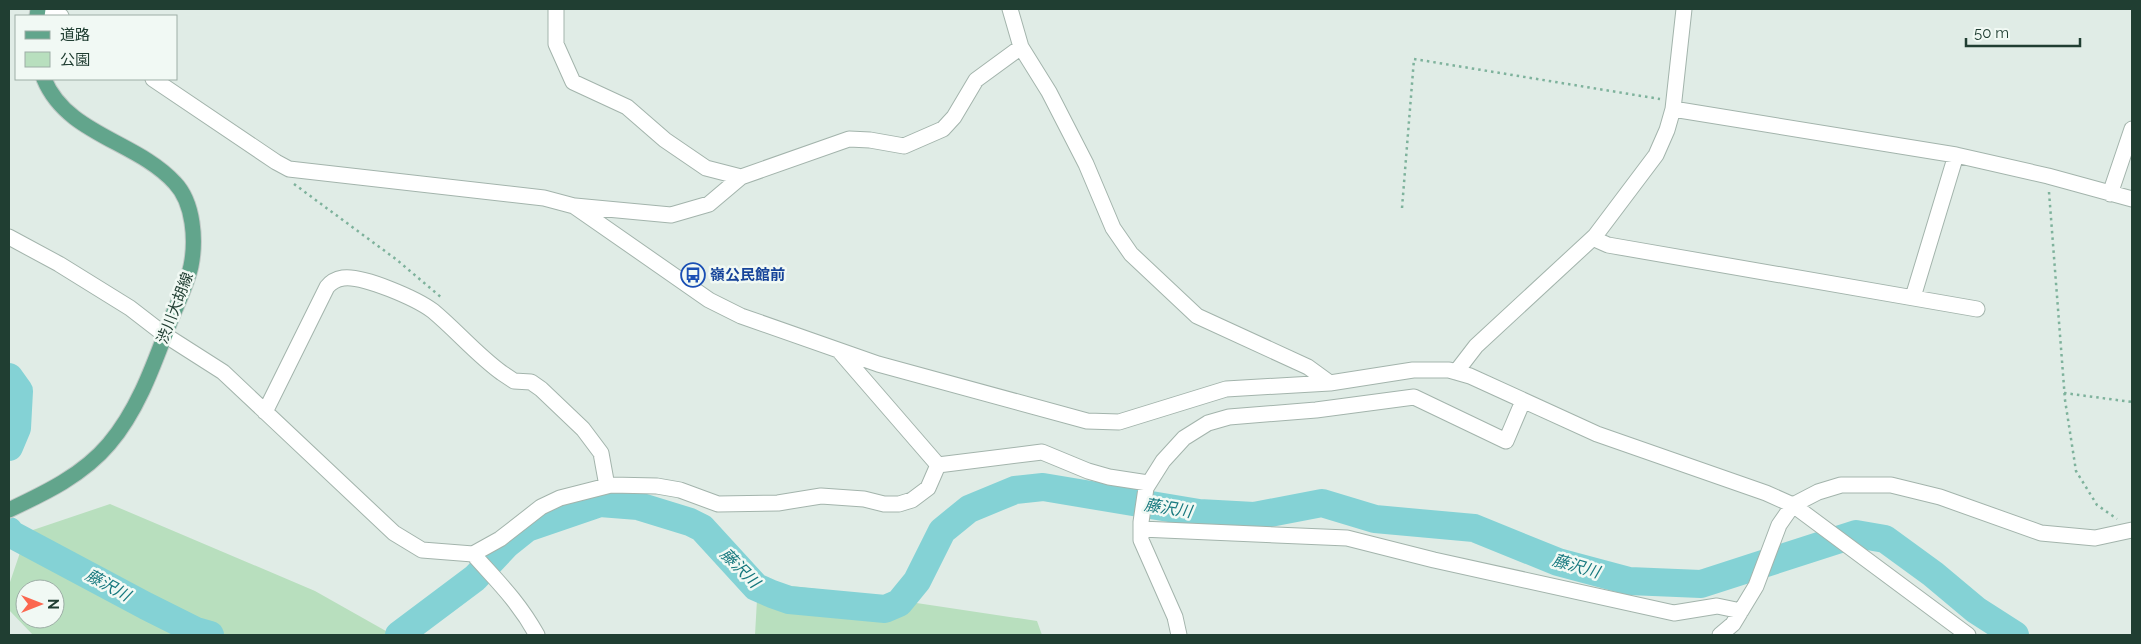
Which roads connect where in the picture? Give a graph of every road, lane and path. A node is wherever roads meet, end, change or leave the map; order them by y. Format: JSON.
{"nodes":[{"id":1,"x":556,"y":9,"type":"edge"},
{"id":2,"x":1010,"y":9,"type":"edge"},
{"id":3,"x":1684,"y":9,"type":"edge"},
{"id":4,"x":1021,"y":47,"type":"junction"},
{"id":5,"x":45,"y":80,"type":"edge"},
{"id":6,"x":154,"y":80,"type":"edge"},
{"id":7,"x":1674,"y":105,"type":"junction"},
{"id":8,"x":2132,"y":129,"type":"edge"},
{"id":9,"x":1956,"y":154,"type":"junction"},
{"id":10,"x":288,"y":169,"type":"junction"},
{"id":11,"x":2048,"y":176,"type":"junction"},
{"id":12,"x":741,"y":177,"type":"junction"},
{"id":13,"x":2110,"y":194,"type":"junction"},
{"id":14,"x":2132,"y":199,"type":"edge"},
{"id":15,"x":574,"y":206,"type":"junction"},
{"id":16,"x":1402,"y":208,"type":"dead end"},
{"id":17,"x":1595,"y":236,"type":"junction"},
{"id":18,"x":9,"y":237,"type":"edge"},
{"id":19,"x":1913,"y":296,"type":"junction"},
{"id":20,"x":446,"y":301,"type":"dead end"},
{"id":21,"x":1977,"y":309,"type":"dead end"},
{"id":22,"x":165,"y":335,"type":"junction"},
{"id":23,"x":838,"y":350,"type":"junction"},
{"id":24,"x":1456,"y":372,"type":"junction"},
{"id":25,"x":1330,"y":383,"type":"junction"},
{"id":26,"x":2064,"y":393,"type":"junction"},
{"id":27,"x":1524,"y":402,"type":"junction"},
{"id":28,"x":2132,"y":402,"type":"edge"},
{"id":29,"x":265,"y":412,"type":"junction"},
{"id":30,"x":938,"y":465,"type":"junction"},
{"id":31,"x":606,"y":486,"type":"junction"},
{"id":32,"x":1147,"y":486,"type":"junction"},
{"id":33,"x":1793,"y":505,"type":"junction"},
{"id":34,"x":9,"y":510,"type":"edge"},
{"id":35,"x":2118,"y":520,"type":"dead end"},
{"id":36,"x":1141,"y":526,"type":"junction"},
{"id":37,"x":2132,"y":530,"type":"edge"},
{"id":38,"x":473,"y":554,"type":"junction"},
{"id":39,"x":1741,"y":611,"type":"junction"},
{"id":40,"x":536,"y":635,"type":"edge"},
{"id":41,"x":1179,"y":635,"type":"edge"},
{"id":42,"x":1720,"y":635,"type":"edge"},
{"id":43,"x":1968,"y":635,"type":"edge"}],
"edges":[{"from":1,"to":12,"type":"street"},
{"from":2,"to":4,"type":"street"},
{"from":3,"to":7,"type":"street"},
{"from":4,"to":12,"type":"street"},
{"from":4,"to":25,"type":"street"},
{"from":5,"to":22,"type":"main road","name":"渋川大胡線"},
{"from":6,"to":10,"type":"street"},
{"from":7,"to":9,"type":"street"},
{"from":7,"to":16,"type":"path"},
{"from":7,"to":17,"type":"street"},
{"from":8,"to":13,"type":"street"},
{"from":9,"to":11,"type":"street"},
{"from":9,"to":19,"type":"street"},
{"from":10,"to":15,"type":"street"},
{"from":10,"to":20,"type":"path"},
{"from":11,"to":13,"type":"street"},
{"from":11,"to":26,"type":"path"},
{"from":12,"to":15,"type":"street"},
{"from":13,"to":14,"type":"street"},
{"from":15,"to":23,"type":"street"},
{"from":17,"to":19,"type":"street"},
{"from":17,"to":24,"type":"street"},
{"from":18,"to":22,"type":"street"},
{"from":19,"to":21,"type":"street"},
{"from":22,"to":29,"type":"street"},
{"from":22,"to":34,"type":"main road","name":"渋川大胡線"},
{"from":23,"to":25,"type":"street"},
{"from":23,"to":30,"type":"street"},
{"from":24,"to":25,"type":"street"},
{"from":24,"to":27,"type":"street"},
{"from":26,"to":28,"type":"path"},
{"from":26,"to":35,"type":"path"},
{"from":27,"to":32,"type":"street"},
{"from":27,"to":33,"type":"street"},
{"from":29,"to":31,"type":"street"},
{"from":29,"to":38,"type":"street"},
{"from":30,"to":31,"type":"street"},
{"from":30,"to":32,"type":"street"},
{"from":31,"to":38,"type":"street"},
{"from":32,"to":36,"type":"street"},
{"from":33,"to":37,"type":"street"},
{"from":33,"to":39,"type":"street"},
{"from":33,"to":43,"type":"street"},
{"from":36,"to":39,"type":"street"},
{"from":36,"to":41,"type":"street"},
{"from":38,"to":40,"type":"street"},
{"from":39,"to":42,"type":"street"}]}
